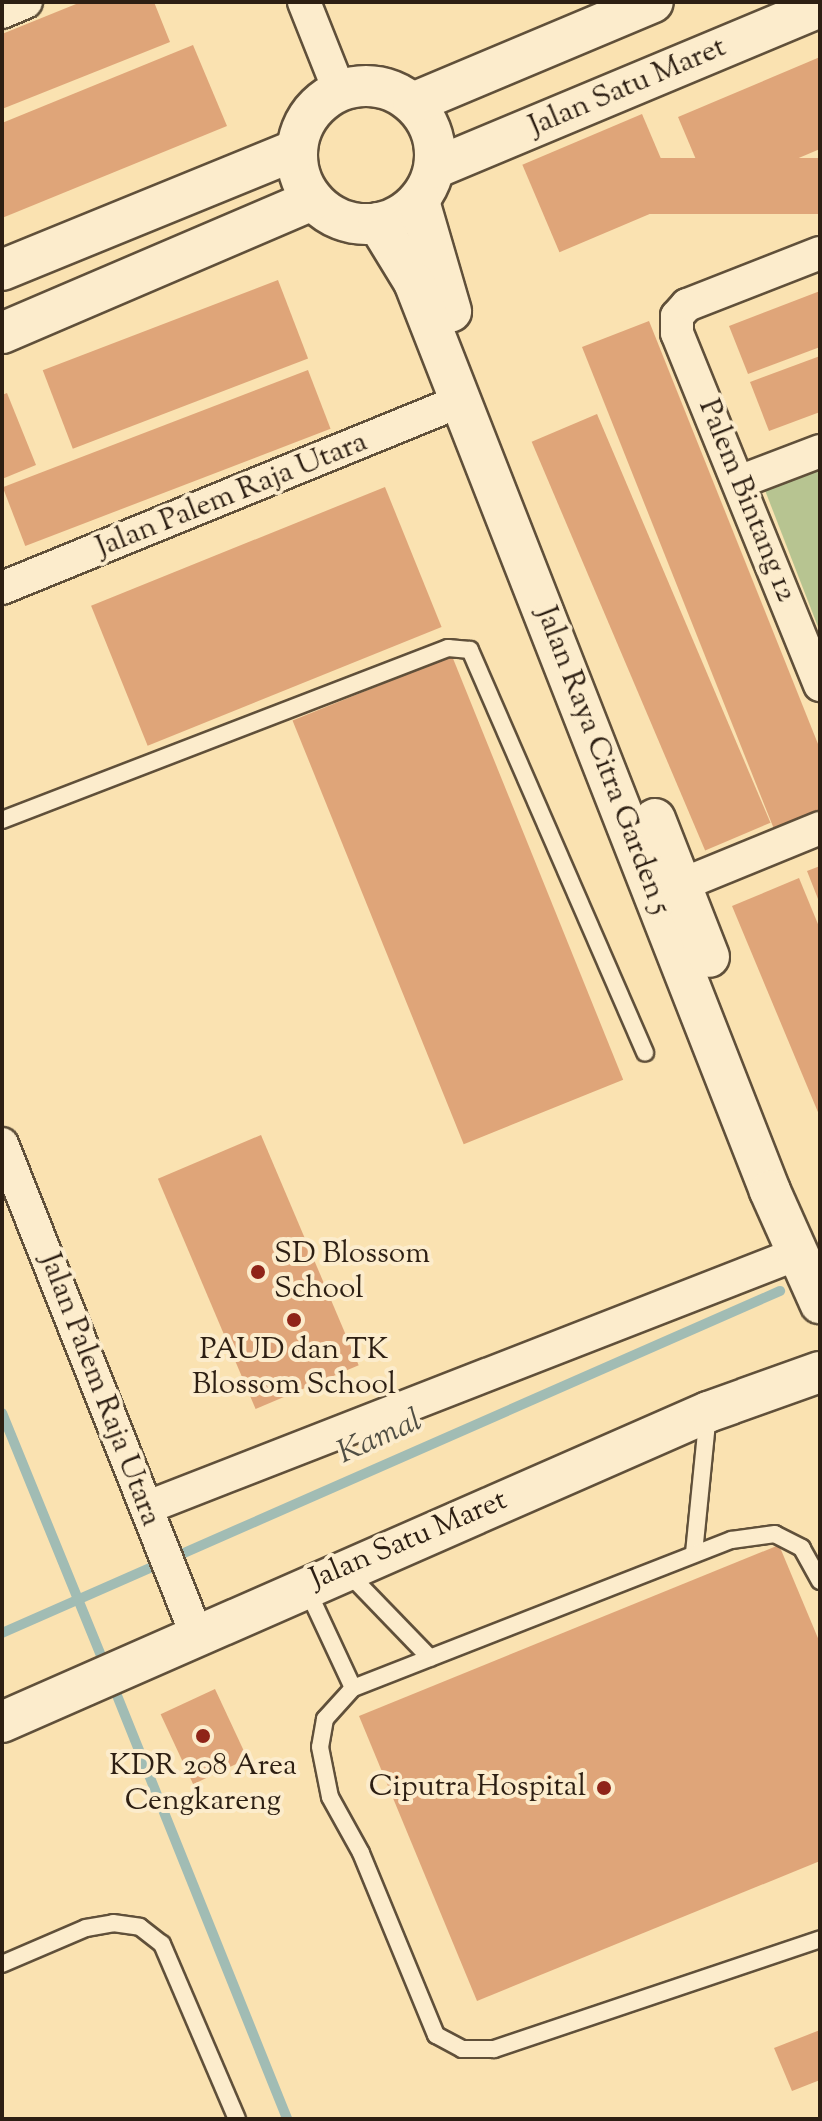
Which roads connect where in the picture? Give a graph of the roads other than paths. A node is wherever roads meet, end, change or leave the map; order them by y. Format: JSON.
{"nodes":[{"id":1,"x":26,"y":2,"type":"edge"},
{"id":2,"x":304,"y":2,"type":"edge"},
{"id":3,"x":653,"y":2,"type":"edge"},
{"id":4,"x":820,"y":7,"type":"edge"},
{"id":5,"x":2,"y":12,"type":"edge"},
{"id":6,"x":339,"y":90,"type":"junction"},
{"id":7,"x":413,"y":103,"type":"junction"},
{"id":8,"x":296,"y":150,"type":"junction"},
{"id":9,"x":427,"y":185,"type":"junction"},
{"id":10,"x":313,"y":200,"type":"junction"},
{"id":11,"x":378,"y":223,"type":"junction"},
{"id":12,"x":820,"y":253,"type":"edge"},
{"id":13,"x":2,"y":270,"type":"edge"},
{"id":14,"x":2,"y":333,"type":"edge"},
{"id":15,"x":461,"y":401,"type":"junction"},
{"id":16,"x":820,"y":451,"type":"edge"},
{"id":17,"x":739,"y":482,"type":"junction"},
{"id":18,"x":2,"y":588,"type":"edge"},
{"id":19,"x":820,"y":685,"type":"edge"},
{"id":20,"x":2,"y":820,"type":"edge"},
{"id":21,"x":820,"y":828,"type":"edge"},
{"id":22,"x":681,"y":885,"type":"junction"},
{"id":23,"x":645,"y":1053,"type":"dead end"},
{"id":24,"x":2,"y":1144,"type":"edge"},
{"id":25,"x":814,"y":1249,"type":"edge"},
{"id":26,"x":820,"y":1303,"type":"edge"},
{"id":27,"x":820,"y":1372,"type":"edge"},
{"id":28,"x":768,"y":1389,"type":"junction"},
{"id":29,"x":820,"y":1406,"type":"edge"},
{"id":30,"x":708,"y":1412,"type":"junction"},
{"id":31,"x":148,"y":1507,"type":"junction"},
{"id":32,"x":694,"y":1553,"type":"junction"},
{"id":33,"x":344,"y":1570,"type":"junction"},
{"id":34,"x":820,"y":1581,"type":"edge"},
{"id":35,"x":305,"y":1586,"type":"junction"},
{"id":36,"x":192,"y":1624,"type":"junction"},
{"id":37,"x":430,"y":1658,"type":"junction"},
{"id":38,"x":353,"y":1688,"type":"junction"},
{"id":39,"x":2,"y":1722,"type":"edge"},
{"id":40,"x":820,"y":1939,"type":"edge"},
{"id":41,"x":2,"y":1964,"type":"edge"},
{"id":42,"x":237,"y":2119,"type":"edge"}],
"edges":[{"from":1,"to":5,"type":"street"},
{"from":2,"to":6,"type":"street"},
{"from":3,"to":7,"type":"street"},
{"from":4,"to":9,"type":"street","name":"Jalan Satu Maret"},
{"from":6,"to":7,"type":"street"},
{"from":6,"to":8,"type":"street"},
{"from":7,"to":9,"type":"street"},
{"from":8,"to":10,"type":"street"},
{"from":8,"to":13,"type":"street"},
{"from":9,"to":11,"type":"street"},
{"from":9,"to":22,"type":"street","name":"Jalan Raya Citra Garden 5"},
{"from":10,"to":11,"type":"street"},
{"from":10,"to":14,"type":"street"},
{"from":11,"to":15,"type":"street","name":"Jalan Raya Citra Garden 5"},
{"from":12,"to":17,"type":"street","name":"Palem Bintang 12"},
{"from":15,"to":18,"type":"street","name":"Jalan Palem Raja Utara"},
{"from":15,"to":25,"type":"street","name":"Jalan Raya Citra Garden 5"},
{"from":16,"to":17,"type":"street"},
{"from":17,"to":19,"type":"street","name":"Palem Bintang 12"},
{"from":20,"to":23,"type":"lane"},
{"from":21,"to":22,"type":"street"},
{"from":22,"to":25,"type":"street","name":"Jalan Raya Citra Garden 5"},
{"from":24,"to":31,"type":"street","name":"Jalan Palem Raja Utara"},
{"from":25,"to":26,"type":"street","name":"Jalan Raya Citra Garden 5"},
{"from":25,"to":31,"type":"street"},
{"from":27,"to":28,"type":"street","name":"Jalan Satu Maret"},
{"from":28,"to":29,"type":"street"},
{"from":28,"to":30,"type":"street","name":"Jalan Satu Maret"},
{"from":30,"to":32,"type":"lane"},
{"from":30,"to":33,"type":"street","name":"Jalan Satu Maret"},
{"from":31,"to":36,"type":"street","name":"Jalan Palem Raja Utara"},
{"from":32,"to":34,"type":"lane"},
{"from":32,"to":37,"type":"lane"},
{"from":33,"to":35,"type":"street","name":"Jalan Satu Maret"},
{"from":33,"to":37,"type":"lane"},
{"from":35,"to":36,"type":"street","name":"Jalan Satu Maret"},
{"from":35,"to":38,"type":"lane"},
{"from":36,"to":39,"type":"street","name":"Jalan Satu Maret"},
{"from":37,"to":38,"type":"lane"},
{"from":38,"to":40,"type":"lane"},
{"from":41,"to":42,"type":"lane"}]}
